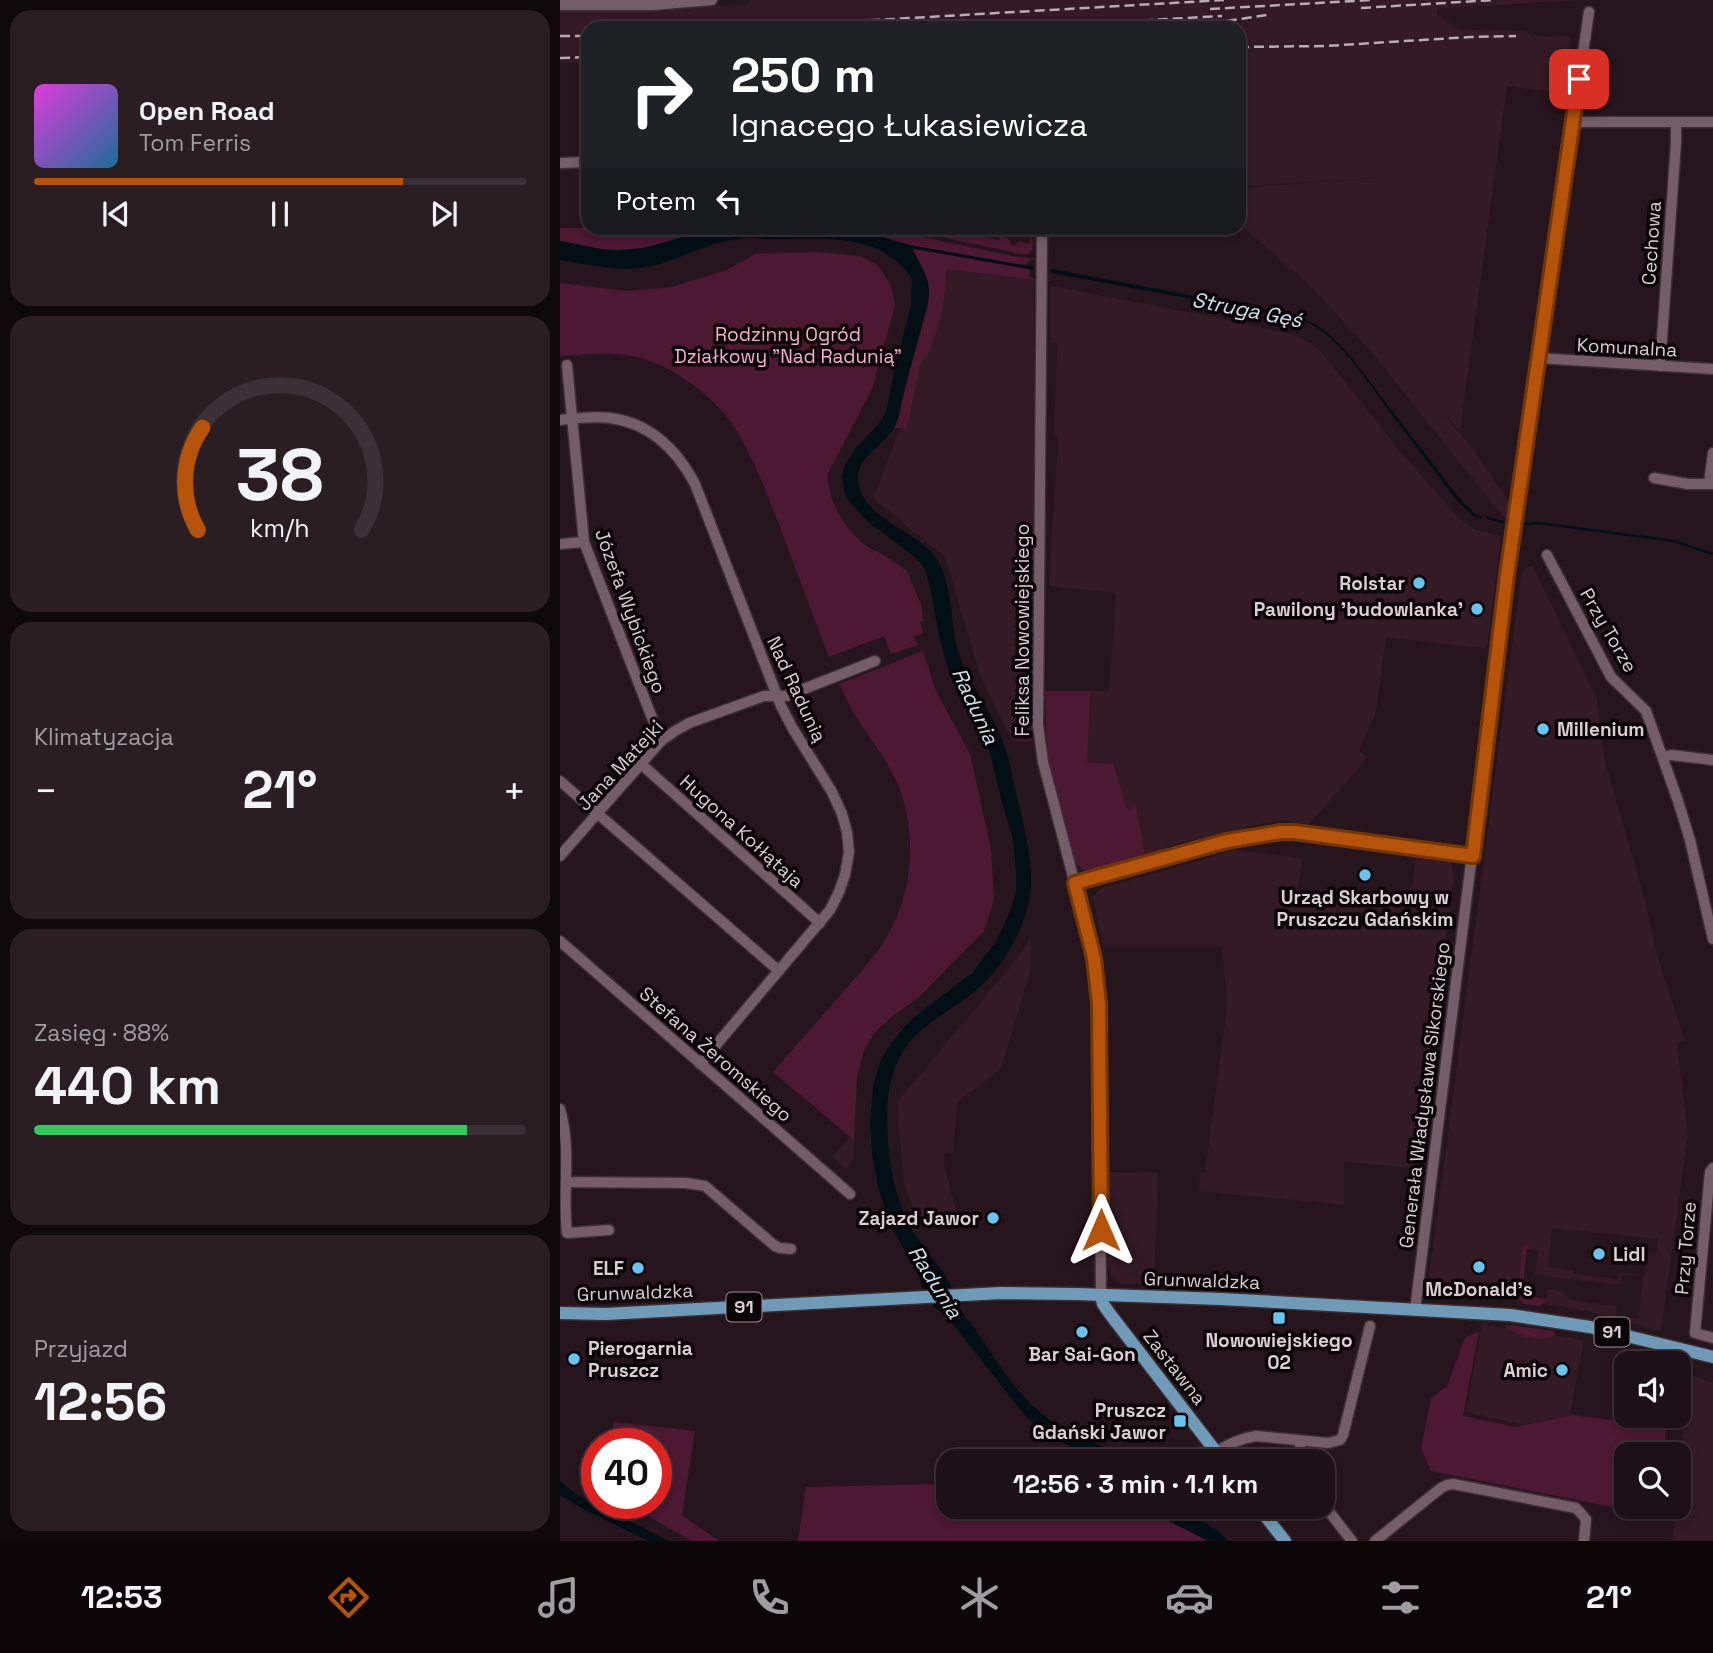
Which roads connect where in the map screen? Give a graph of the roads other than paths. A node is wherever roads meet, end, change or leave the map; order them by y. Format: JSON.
{"nodes":[{"id":1,"x":712,"y":0,"type":"edge"},
{"id":2,"x":560,"y":5,"type":"edge"},
{"id":3,"x":1589,"y":12,"type":"dead end"},
{"id":4,"x":1573,"y":122,"type":"junction"},
{"id":5,"x":1713,"y":122,"type":"edge"},
{"id":6,"x":1676,"y":123,"type":"junction"},
{"id":7,"x":581,"y":162,"type":"edge"},
{"id":8,"x":560,"y":163,"type":"edge"},
{"id":9,"x":1042,"y":235,"type":"edge"},
{"id":10,"x":1538,"y":358,"type":"junction"},
{"id":11,"x":567,"y":365,"type":"dead end"},
{"id":12,"x":1660,"y":366,"type":"junction"},
{"id":13,"x":1713,"y":369,"type":"edge"},
{"id":14,"x":572,"y":419,"type":"junction"},
{"id":15,"x":560,"y":420,"type":"edge"},
{"id":16,"x":1713,"y":453,"type":"edge"},
{"id":17,"x":1654,"y":478,"type":"dead end"},
{"id":18,"x":1711,"y":484,"type":"edge"},
{"id":19,"x":584,"y":542,"type":"junction"},
{"id":20,"x":560,"y":544,"type":"edge"},
{"id":21,"x":1547,"y":555,"type":"dead end"},
{"id":22,"x":876,"y":661,"type":"dead end"},
{"id":23,"x":777,"y":696,"type":"junction"},
{"id":24,"x":661,"y":741,"type":"junction"},
{"id":25,"x":1663,"y":757,"type":"junction"},
{"id":26,"x":1713,"y":760,"type":"edge"},
{"id":27,"x":641,"y":764,"type":"junction"},
{"id":28,"x":560,"y":781,"type":"edge"},
{"id":29,"x":597,"y":814,"type":"junction"},
{"id":30,"x":560,"y":856,"type":"edge"},
{"id":31,"x":1473,"y":856,"type":"junction"},
{"id":32,"x":1075,"y":883,"type":"junction"},
{"id":33,"x":820,"y":923,"type":"junction"},
{"id":34,"x":1713,"y":939,"type":"edge"},
{"id":35,"x":560,"y":941,"type":"edge"},
{"id":36,"x":779,"y":971,"type":"junction"},
{"id":37,"x":700,"y":1064,"type":"junction"},
{"id":38,"x":560,"y":1110,"type":"edge"},
{"id":39,"x":1713,"y":1168,"type":"edge"},
{"id":40,"x":566,"y":1182,"type":"junction"},
{"id":41,"x":850,"y":1194,"type":"dead end"},
{"id":42,"x":609,"y":1230,"type":"dead end"},
{"id":43,"x":791,"y":1249,"type":"dead end"},
{"id":44,"x":1101,"y":1295,"type":"junction"},
{"id":45,"x":1415,"y":1310,"type":"junction"},
{"id":46,"x":560,"y":1313,"type":"edge"},
{"id":47,"x":1370,"y":1326,"type":"dead end"},
{"id":48,"x":1713,"y":1339,"type":"edge"},
{"id":49,"x":1713,"y":1357,"type":"edge"},
{"id":50,"x":1300,"y":1441,"type":"junction"},
{"id":51,"x":1213,"y":1449,"type":"edge"},
{"id":52,"x":1223,"y":1449,"type":"edge"},
{"id":53,"x":1300,"y":1449,"type":"edge"},
{"id":54,"x":1268,"y":1519,"type":"edge"},
{"id":55,"x":1335,"y":1519,"type":"edge"},
{"id":56,"x":1285,"y":1541,"type":"edge"},
{"id":57,"x":1352,"y":1541,"type":"edge"},
{"id":58,"x":1375,"y":1541,"type":"edge"},
{"id":59,"x":1584,"y":1541,"type":"edge"}],
"edges":[{"from":1,"to":2,"type":"street"},
{"from":3,"to":4,"type":"street","name":"Generała Władysława Sikorskiego"},
{"from":4,"to":6,"type":"street"},
{"from":4,"to":10,"type":"street","name":"Generała Władysława Sikorskiego"},
{"from":5,"to":6,"type":"street"},
{"from":6,"to":12,"type":"street","name":"Cechowa"},
{"from":7,"to":8,"type":"street"},
{"from":9,"to":32,"type":"street","name":"Feliksa Nowowiejskiego"},
{"from":10,"to":12,"type":"street","name":"Komunalna"},
{"from":10,"to":31,"type":"street","name":"Generała Władysława Sikorskiego"},
{"from":11,"to":14,"type":"street","name":"Józefa Wybickiego"},
{"from":12,"to":13,"type":"street","name":"Komunalna"},
{"from":14,"to":15,"type":"street","name":"Nad Radunią"},
{"from":14,"to":19,"type":"street","name":"Józefa Wybickiego"},
{"from":14,"to":23,"type":"street","name":"Nad Radunią"},
{"from":16,"to":18,"type":"street"},
{"from":17,"to":18,"type":"street"},
{"from":19,"to":20,"type":"street"},
{"from":19,"to":24,"type":"street","name":"Józefa Wybickiego"},
{"from":21,"to":25,"type":"street","name":"Przy Torze"},
{"from":22,"to":23,"type":"street","name":"Jana Matejki"},
{"from":23,"to":24,"type":"street","name":"Jana Matejki"},
{"from":23,"to":33,"type":"street","name":"Nad Radunią"},
{"from":24,"to":27,"type":"street","name":"Jana Matejki"},
{"from":25,"to":26,"type":"street"},
{"from":25,"to":34,"type":"street","name":"Przy Torze"},
{"from":27,"to":29,"type":"street","name":"Jana Matejki"},
{"from":27,"to":33,"type":"street","name":"Hugona Kołłątaja"},
{"from":28,"to":29,"type":"street"},
{"from":29,"to":30,"type":"street","name":"Jana Matejki"},
{"from":29,"to":36,"type":"street"},
{"from":31,"to":32,"type":"street"},
{"from":31,"to":45,"type":"street","name":"Generała Władysława Sikorskiego"},
{"from":32,"to":44,"type":"street","name":"Feliksa Nowowiejskiego"},
{"from":33,"to":36,"type":"street","name":"Nad Radunią"},
{"from":35,"to":37,"type":"street","name":"Stefana Żeromskiego"},
{"from":36,"to":37,"type":"street","name":"Nad Radunią"},
{"from":37,"to":41,"type":"street","name":"Stefana Żeromskiego"},
{"from":38,"to":40,"type":"street"},
{"from":39,"to":48,"type":"street","name":"Przy Torze"},
{"from":40,"to":42,"type":"street"},
{"from":40,"to":43,"type":"street"},
{"from":44,"to":45,"type":"main road","name":"Grunwaldzka","number":"91"},
{"from":44,"to":46,"type":"main road","name":"Grunwaldzka","number":"91"},
{"from":44,"to":51,"type":"main road","name":"Zastawna"},
{"from":45,"to":49,"type":"main road","name":"Grunwaldzka","number":"91"},
{"from":47,"to":50,"type":"street"},
{"from":50,"to":52,"type":"street"},
{"from":50,"to":53,"type":"street"},
{"from":54,"to":56,"type":"main road"},
{"from":55,"to":57,"type":"street"},
{"from":58,"to":59,"type":"street"}]}
